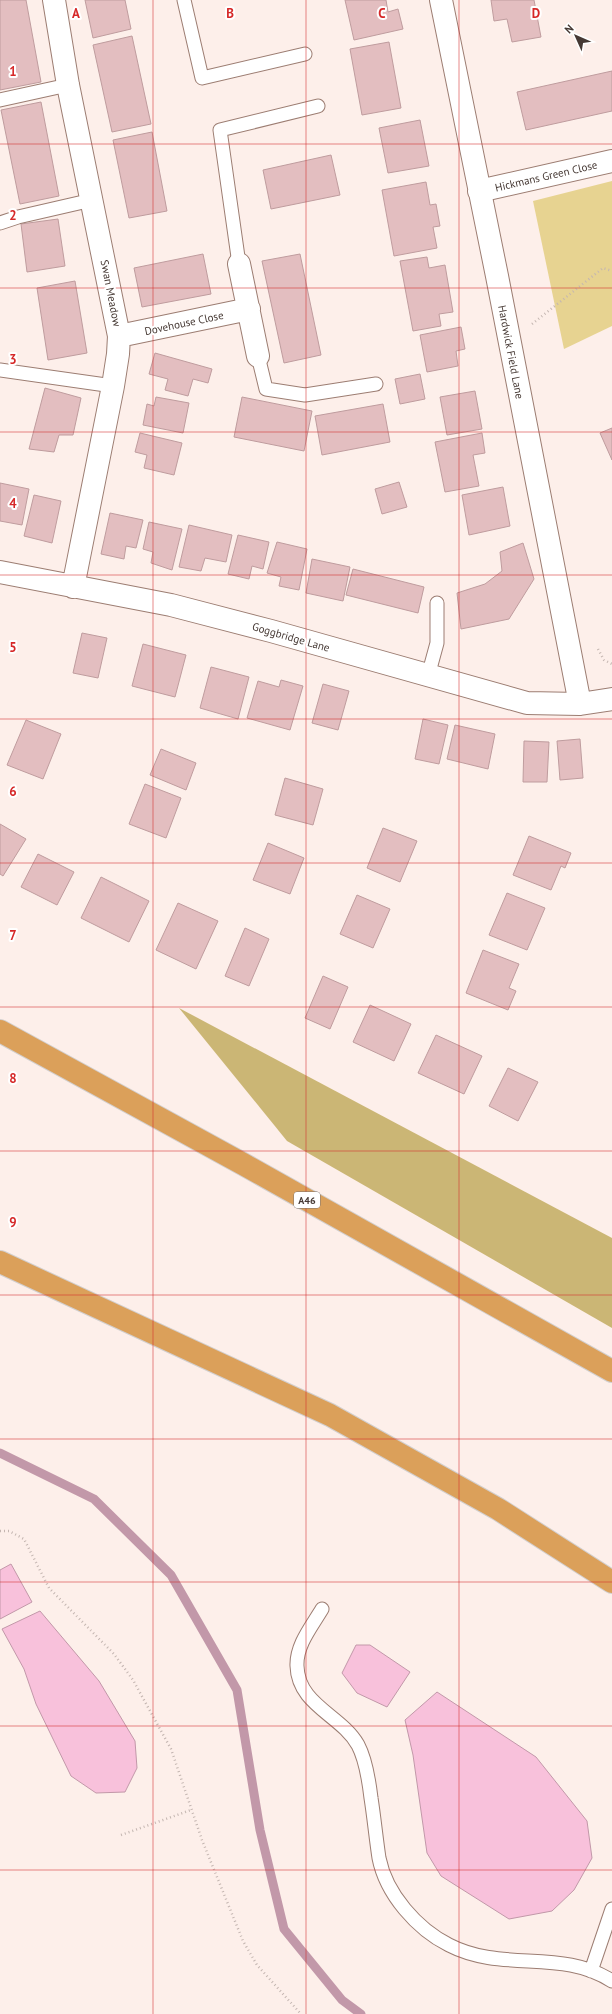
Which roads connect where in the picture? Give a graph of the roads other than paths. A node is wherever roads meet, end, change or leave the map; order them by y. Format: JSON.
{"nodes":[{"id":1,"x":54,"y":0,"type":"edge"},
{"id":2,"x":184,"y":0,"type":"edge"},
{"id":3,"x":441,"y":0,"type":"edge"},
{"id":4,"x":305,"y":54,"type":"dead end"},
{"id":5,"x":68,"y":85,"type":"junction"},
{"id":6,"x":0,"y":100,"type":"edge"},
{"id":7,"x":318,"y":106,"type":"dead end"},
{"id":8,"x":612,"y":161,"type":"edge"},
{"id":9,"x":479,"y":191,"type":"junction"},
{"id":10,"x":92,"y":200,"type":"junction"},
{"id":11,"x":0,"y":223,"type":"edge"},
{"id":12,"x":239,"y":264,"type":"joint"},
{"id":13,"x":249,"y":309,"type":"junction"},
{"id":14,"x":119,"y":336,"type":"junction"},
{"id":15,"x":258,"y":356,"type":"joint"},
{"id":16,"x":0,"y":370,"type":"edge"},
{"id":17,"x":376,"y":384,"type":"dead end"},
{"id":18,"x":113,"y":386,"type":"junction"},
{"id":19,"x":0,"y":572,"type":"edge"},
{"id":20,"x":73,"y":587,"type":"junction"},
{"id":21,"x":437,"y":603,"type":"dead end"},
{"id":22,"x":428,"y":676,"type":"junction"},
{"id":23,"x":612,"y":699,"type":"edge"},
{"id":24,"x":580,"y":704,"type":"junction"},
{"id":25,"x":0,"y":1031,"type":"edge"},
{"id":26,"x":0,"y":1262,"type":"edge"},
{"id":27,"x":612,"y":1370,"type":"edge"},
{"id":28,"x":612,"y":1582,"type":"edge"},
{"id":29,"x":322,"y":1609,"type":"dead end"},
{"id":30,"x":612,"y":1909,"type":"edge"},
{"id":31,"x":591,"y":1970,"type":"junction"},
{"id":32,"x":612,"y":1981,"type":"edge"}],
"edges":[{"from":1,"to":5,"type":"street","name":"Swan Meadow"},
{"from":2,"to":4,"type":"lane"},
{"from":3,"to":9,"type":"street","name":"Hardwick Field Lane"},
{"from":5,"to":6,"type":"lane"},
{"from":5,"to":10,"type":"street","name":"Swan Meadow"},
{"from":7,"to":12,"type":"lane"},
{"from":8,"to":9,"type":"street","name":"Hickmans Green Close"},
{"from":9,"to":24,"type":"street","name":"Hardwick Field Lane"},
{"from":10,"to":11,"type":"lane"},
{"from":10,"to":14,"type":"street","name":"Swan Meadow"},
{"from":12,"to":13,"type":"street"},
{"from":13,"to":14,"type":"street","name":"Dovehouse Close"},
{"from":13,"to":15,"type":"street"},
{"from":14,"to":18,"type":"street","name":"Swan Meadow"},
{"from":15,"to":17,"type":"lane"},
{"from":16,"to":18,"type":"lane"},
{"from":18,"to":20,"type":"street","name":"Swan Meadow"},
{"from":19,"to":20,"type":"street","name":"Goggbridge Lane"},
{"from":20,"to":22,"type":"street","name":"Goggbridge Lane"},
{"from":21,"to":22,"type":"lane"},
{"from":22,"to":24,"type":"street","name":"Goggbridge Lane"},
{"from":23,"to":24,"type":"street","name":"Goggbridge Lane"},
{"from":25,"to":27,"type":"highway","number":"A46"},
{"from":26,"to":28,"type":"highway"},
{"from":29,"to":31,"type":"lane"},
{"from":30,"to":31,"type":"lane"},
{"from":31,"to":32,"type":"lane"}]}
